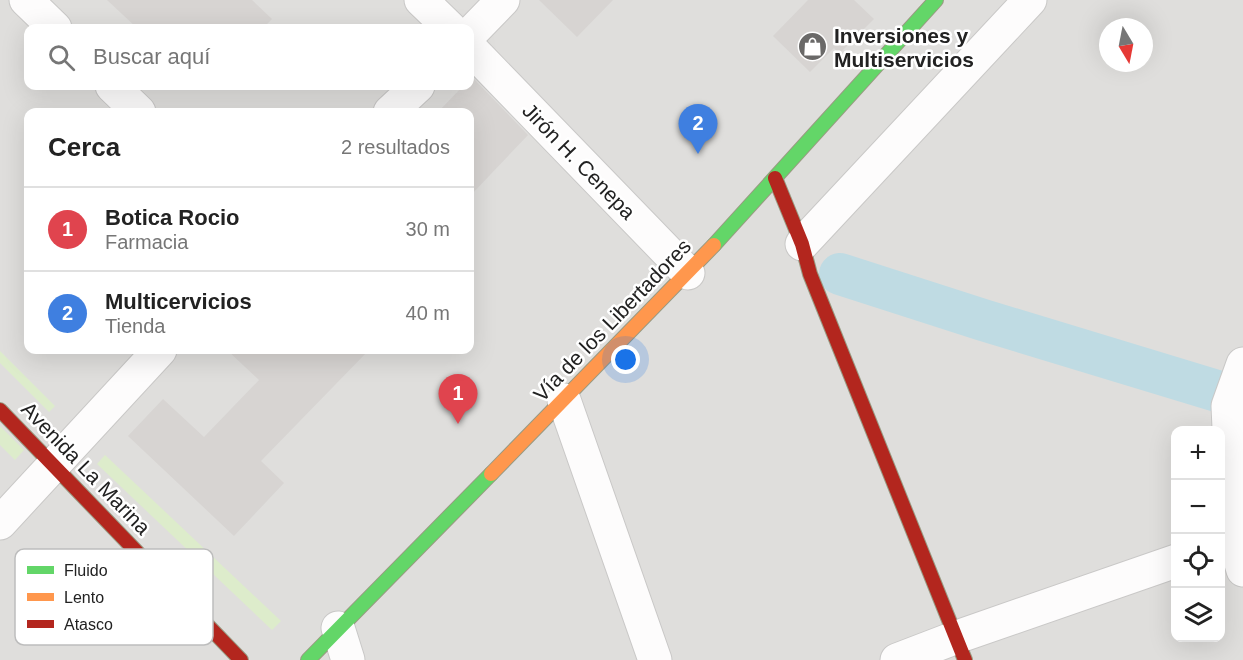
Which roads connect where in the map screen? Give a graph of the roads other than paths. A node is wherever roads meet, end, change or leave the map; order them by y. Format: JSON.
{"nodes":[{"id":1,"x":26,"y":0,"type":"edge"},
{"id":2,"x":421,"y":0,"type":"edge"},
{"id":3,"x":503,"y":0,"type":"edge"},
{"id":4,"x":936,"y":0,"type":"edge"},
{"id":5,"x":1030,"y":0,"type":"edge"},
{"id":6,"x":51,"y":24,"type":"edge"},
{"id":7,"x":446,"y":24,"type":"edge"},
{"id":8,"x":474,"y":30,"type":"edge"},
{"id":9,"x":474,"y":52,"type":"edge"},
{"id":10,"x":116,"y":90,"type":"edge"},
{"id":11,"x":413,"y":90,"type":"edge"},
{"id":12,"x":135,"y":108,"type":"edge"},
{"id":13,"x":394,"y":108,"type":"edge"},
{"id":14,"x":776,"y":178,"type":"junction"},
{"id":15,"x":802,"y":244,"type":"junction"},
{"id":16,"x":688,"y":273,"type":"junction"},
{"id":17,"x":156,"y":354,"type":"edge"},
{"id":18,"x":1243,"y":364,"type":"edge"},
{"id":19,"x":564,"y":400,"type":"junction"},
{"id":20,"x":0,"y":410,"type":"edge"},
{"id":21,"x":54,"y":466,"type":"junction"},
{"id":22,"x":0,"y":524,"type":"edge"},
{"id":23,"x":134,"y":549,"type":"edge"},
{"id":24,"x":1232,"y":552,"type":"edge"},
{"id":25,"x":1171,"y":563,"type":"edge"},
{"id":26,"x":338,"y":628,"type":"junction"},
{"id":27,"x":213,"y":631,"type":"edge"},
{"id":28,"x":961,"y":648,"type":"edge"},
{"id":29,"x":241,"y":660,"type":"edge"},
{"id":30,"x":308,"y":660,"type":"edge"},
{"id":31,"x":348,"y":660,"type":"edge"},
{"id":32,"x":655,"y":660,"type":"edge"},
{"id":33,"x":897,"y":660,"type":"edge"}],
"edges":[{"from":1,"to":6,"type":"street"},
{"from":2,"to":7,"type":"street"},
{"from":3,"to":8,"type":"street"},
{"from":4,"to":14,"type":"main road","name":"Vía de los Libertadores"},
{"from":5,"to":15,"type":"street"},
{"from":9,"to":16,"type":"street","name":"Jirón H. Cenepa"},
{"from":10,"to":12,"type":"street"},
{"from":11,"to":13,"type":"street"},
{"from":14,"to":15,"type":"main road"},
{"from":14,"to":16,"type":"main road","name":"Vía de los Libertadores"},
{"from":15,"to":28,"type":"main road"},
{"from":16,"to":19,"type":"main road","name":"Vía de los Libertadores"},
{"from":17,"to":21,"type":"street"},
{"from":18,"to":24,"type":"street"},
{"from":19,"to":26,"type":"main road","name":"Vía de los Libertadores"},
{"from":19,"to":32,"type":"street"},
{"from":20,"to":21,"type":"main road","name":"Avenida La Marina"},
{"from":21,"to":22,"type":"street"},
{"from":21,"to":23,"type":"main road","name":"Avenida La Marina"},
{"from":25,"to":28,"type":"street"},
{"from":26,"to":30,"type":"main road","name":"Vía de los Libertadores"},
{"from":26,"to":31,"type":"street"},
{"from":27,"to":29,"type":"main road","name":"Avenida La Marina"},
{"from":28,"to":33,"type":"street"}]}
